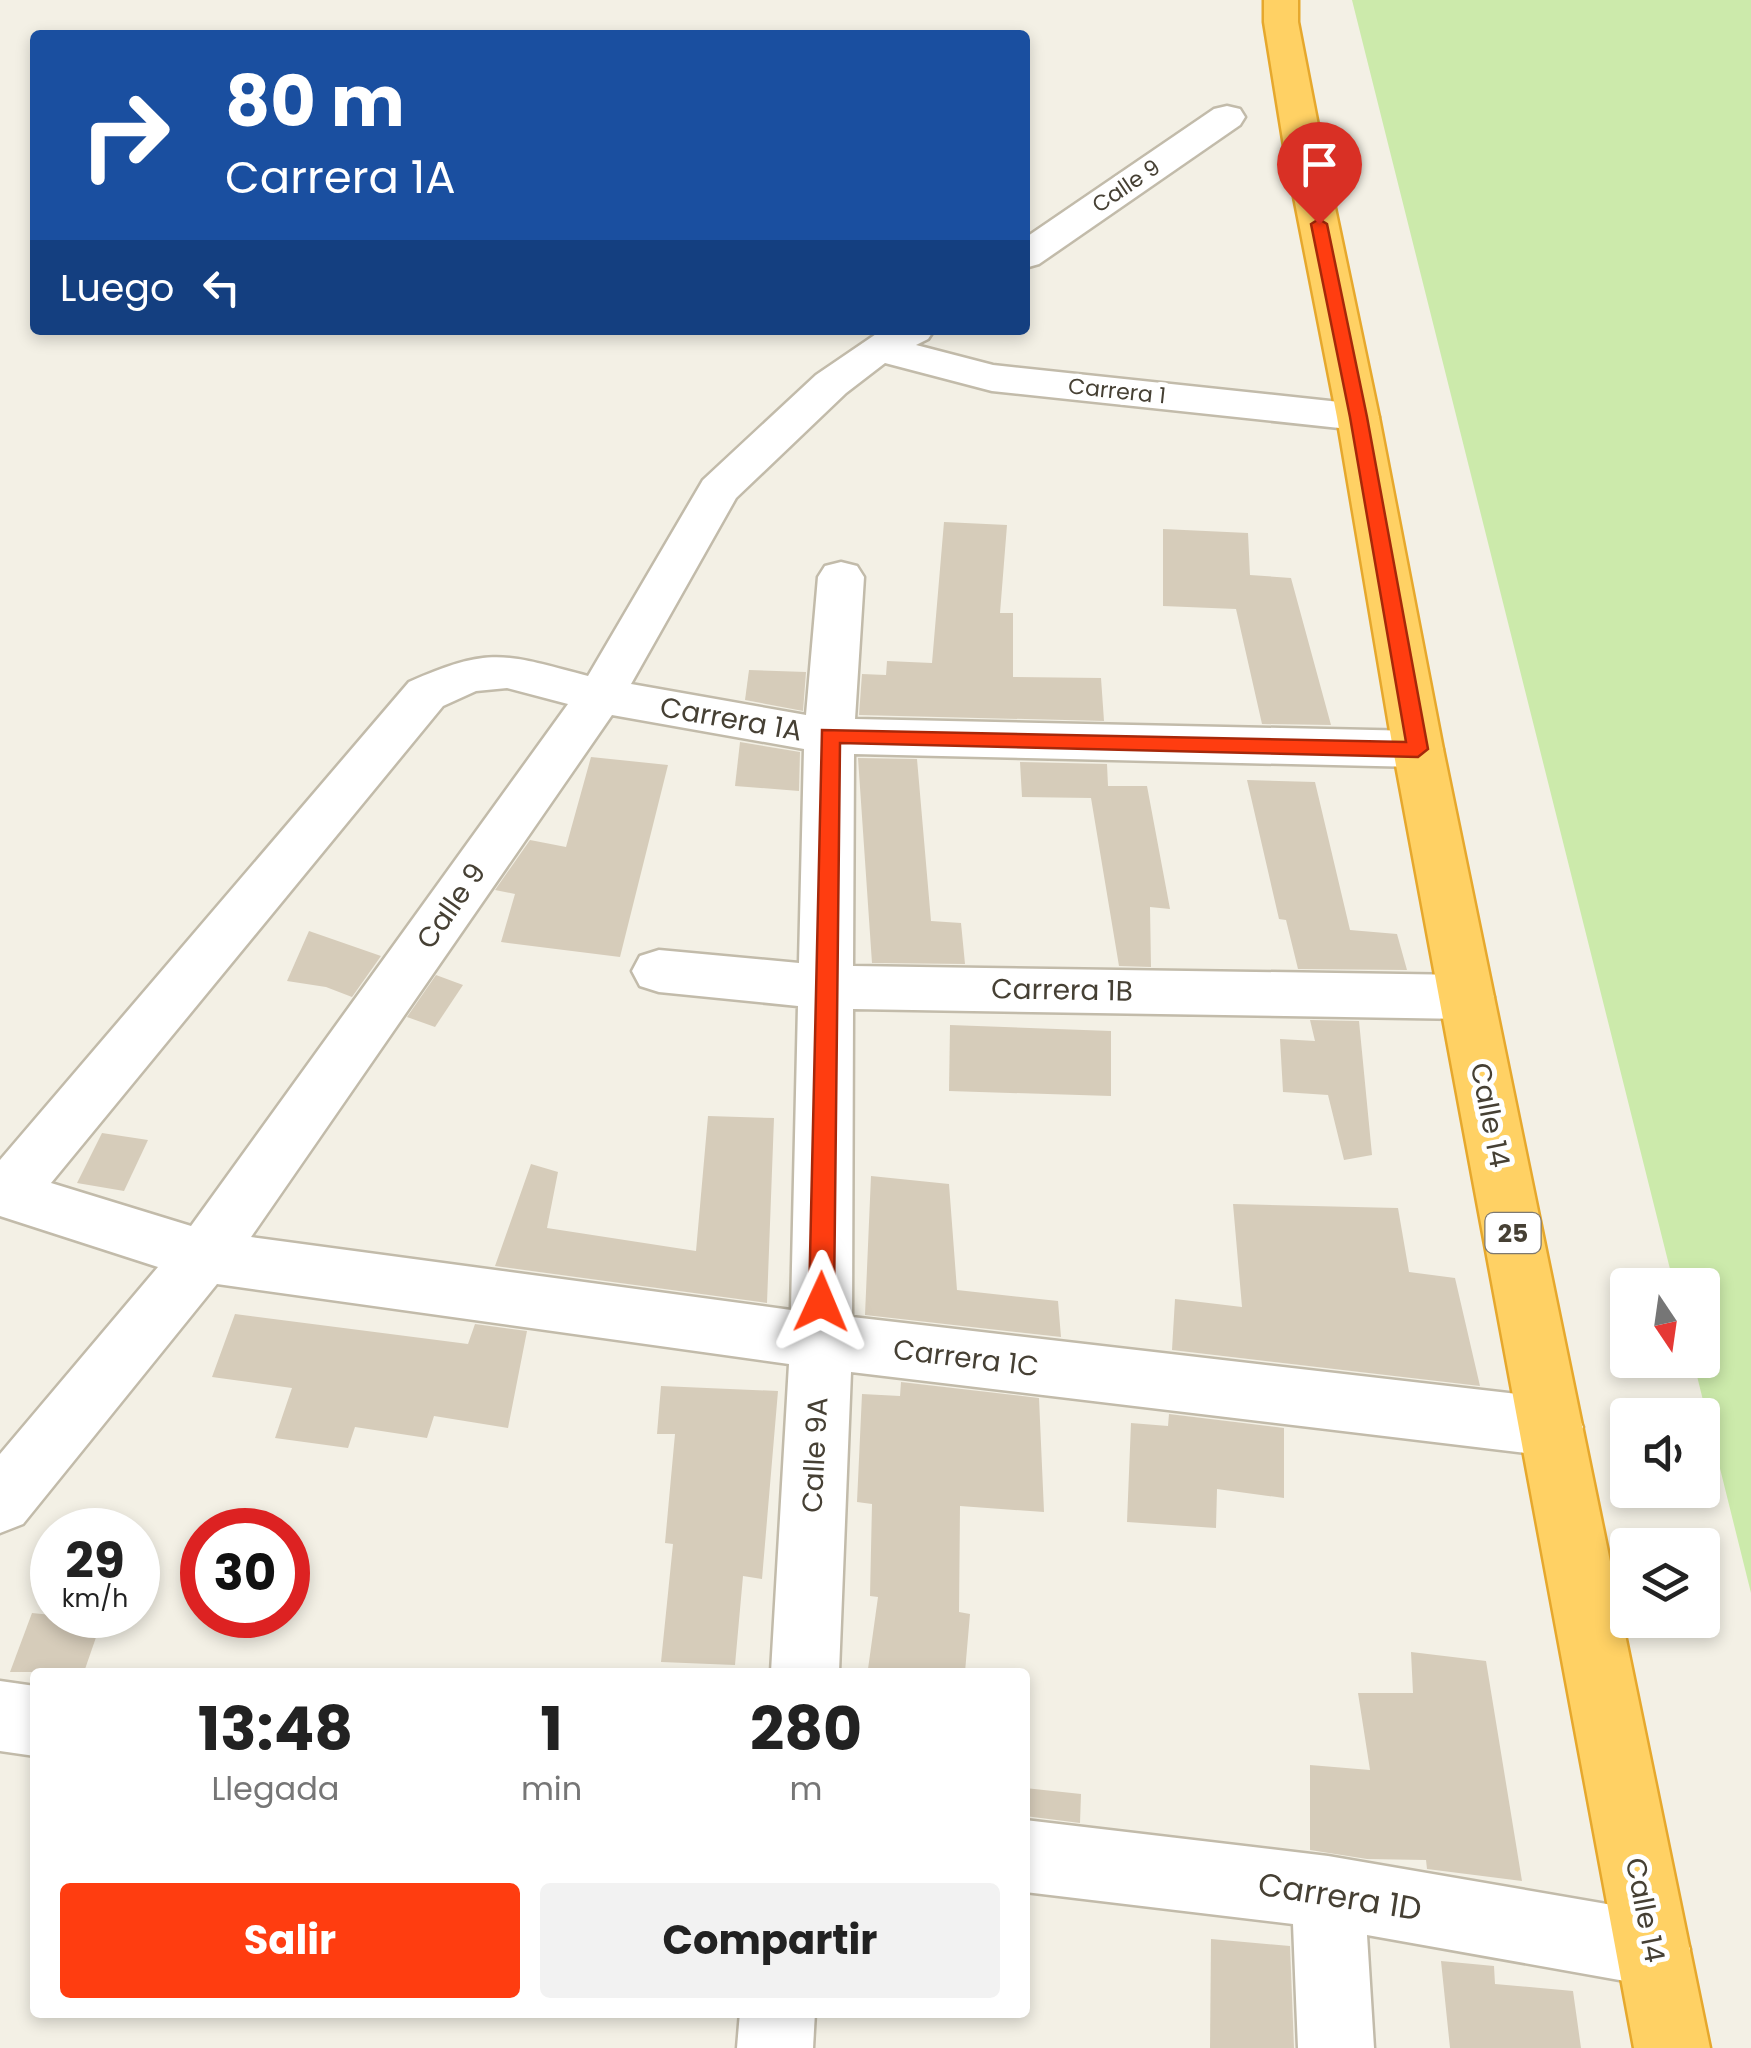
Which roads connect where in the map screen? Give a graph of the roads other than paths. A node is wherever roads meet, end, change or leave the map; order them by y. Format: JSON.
{"nodes":[{"id":1,"x":1280,"y":0,"type":"edge"},
{"id":2,"x":1226,"y":117,"type":"dead end"},
{"id":3,"x":1030,"y":253,"type":"edge"},
{"id":4,"x":896,"y":339,"type":"edge"},
{"id":5,"x":1358,"y":417,"type":"junction"},
{"id":6,"x":841,"y":577,"type":"dead end"},
{"id":7,"x":468,"y":675,"type":"joint"},
{"id":8,"x":600,"y":696,"type":"junction"},
{"id":9,"x":830,"y":736,"type":"junction"},
{"id":10,"x":1418,"y":749,"type":"junction"},
{"id":11,"x":658,"y":971,"type":"dead end"},
{"id":12,"x":824,"y":986,"type":"junction"},
{"id":13,"x":1467,"y":997,"type":"junction"},
{"id":14,"x":204,"y":1256,"type":"junction"},
{"id":15,"x":821,"y":1341,"type":"junction"},
{"id":16,"x":1552,"y":1427,"type":"junction"},
{"id":17,"x":0,"y":1503,"type":"edge"},
{"id":18,"x":805,"y":1668,"type":"edge"},
{"id":19,"x":0,"y":1716,"type":"edge"},
{"id":20,"x":30,"y":1721,"type":"edge"},
{"id":21,"x":1030,"y":1857,"type":"edge"},
{"id":22,"x":1328,"y":1892,"type":"junction"},
{"id":23,"x":1653,"y":1949,"type":"junction"},
{"id":24,"x":778,"y":2018,"type":"edge"},
{"id":25,"x":775,"y":2048,"type":"edge"},
{"id":26,"x":1336,"y":2048,"type":"edge"},
{"id":27,"x":1672,"y":2048,"type":"edge"}],
"edges":[{"from":1,"to":5,"type":"highway","number":"25"},
{"from":2,"to":3,"type":"street","name":"Calle 9"},
{"from":4,"to":5,"type":"street","name":"Carrera 1"},
{"from":4,"to":8,"type":"street","name":"Calle 9"},
{"from":5,"to":10,"type":"highway","name":"Calle 14","number":"25"},
{"from":6,"to":9,"type":"street","name":"Calle 9A"},
{"from":7,"to":8,"type":"street","name":"Carrera 1A"},
{"from":7,"to":14,"type":"street","name":"Carrera 1C"},
{"from":8,"to":9,"type":"street","name":"Carrera 1A"},
{"from":8,"to":14,"type":"street","name":"Calle 9"},
{"from":9,"to":10,"type":"street","name":"Carrera 1A"},
{"from":9,"to":12,"type":"street","name":"Calle 9A"},
{"from":10,"to":13,"type":"highway","name":"Calle 14","number":"25"},
{"from":11,"to":12,"type":"street","name":"Carrera 1B"},
{"from":12,"to":13,"type":"street","name":"Carrera 1B"},
{"from":12,"to":15,"type":"street","name":"Calle 9A"},
{"from":13,"to":16,"type":"highway","name":"Calle 14","number":"25"},
{"from":14,"to":15,"type":"street","name":"Carrera 1C"},
{"from":14,"to":17,"type":"street","name":"Calle 9"},
{"from":15,"to":16,"type":"street","name":"Carrera 1C"},
{"from":15,"to":18,"type":"street","name":"Calle 9A"},
{"from":16,"to":23,"type":"highway","name":"Calle 14","number":"25"},
{"from":19,"to":20,"type":"street"},
{"from":21,"to":22,"type":"street","name":"Carrera 1D"},
{"from":22,"to":23,"type":"street","name":"Carrera 1D"},
{"from":22,"to":26,"type":"street"},
{"from":23,"to":27,"type":"highway","name":"Calle 14","number":"25"},
{"from":24,"to":25,"type":"street"}]}
